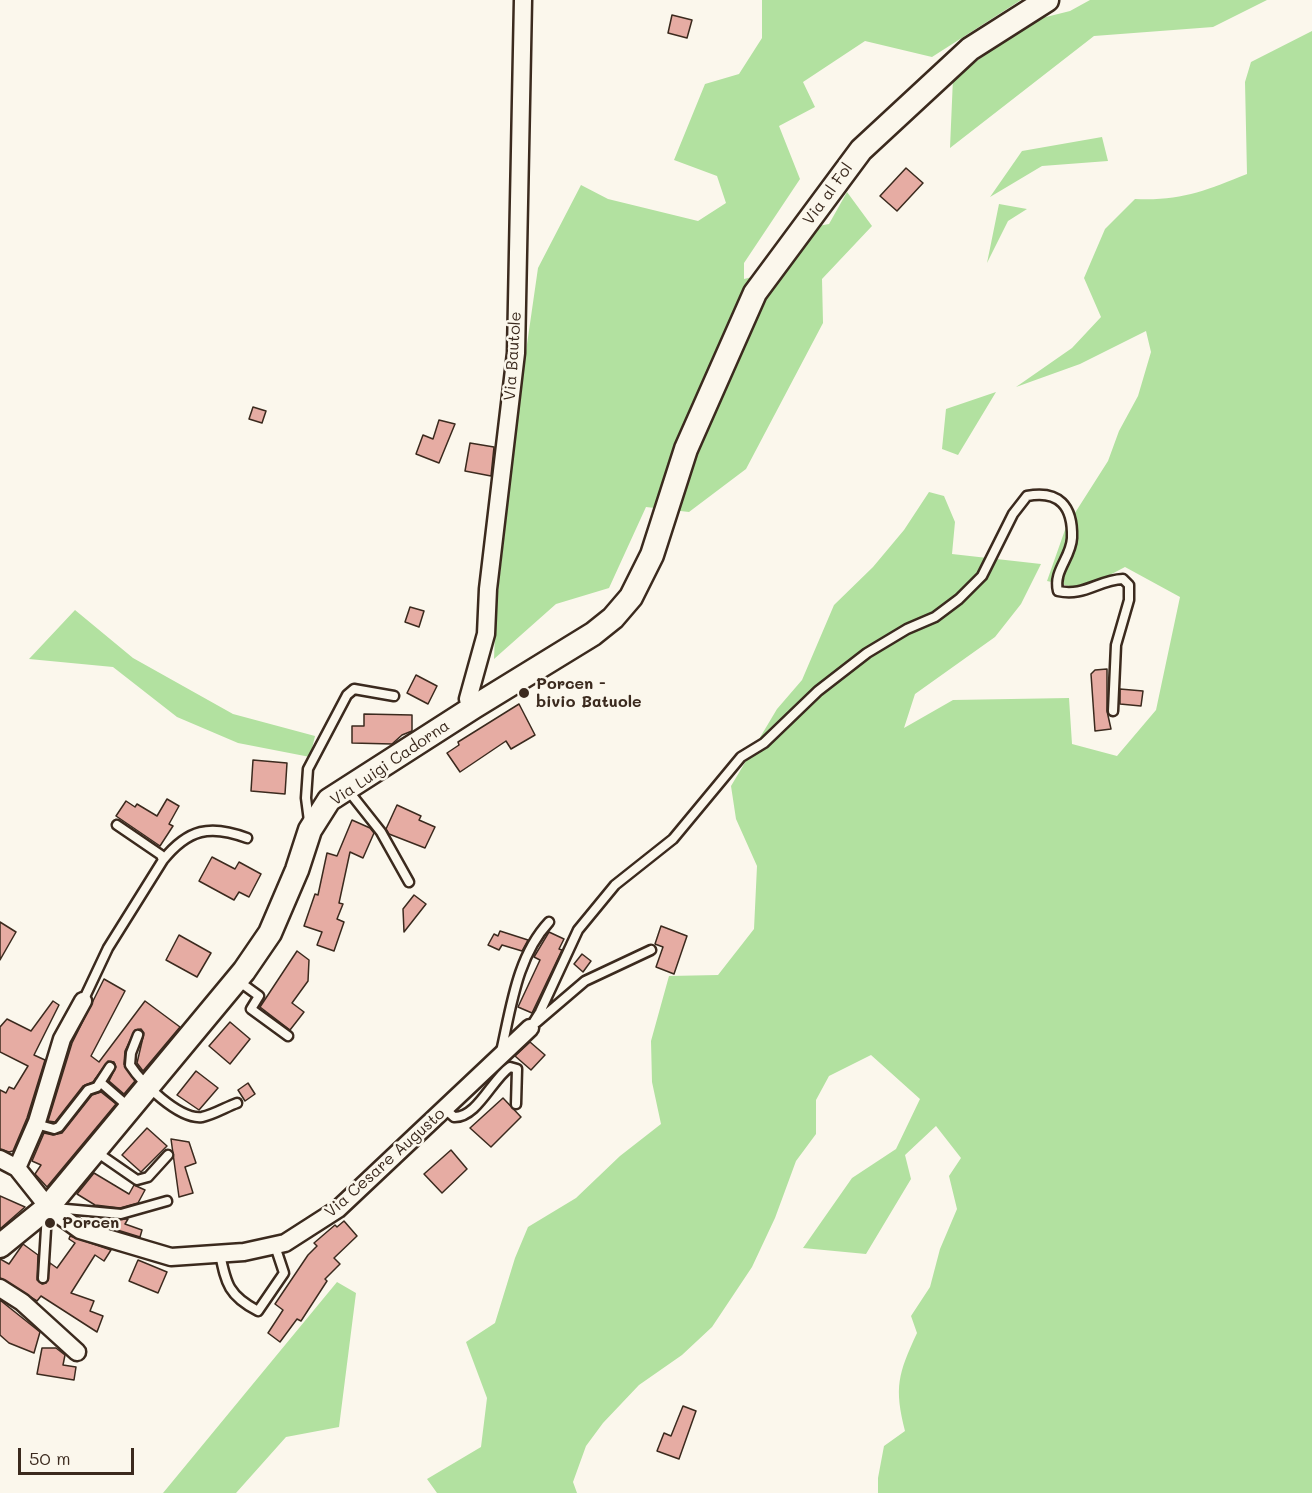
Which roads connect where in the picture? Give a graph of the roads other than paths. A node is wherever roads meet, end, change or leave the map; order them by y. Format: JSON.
{"nodes":[{"id":1,"x":524,"y":0,"type":"edge"},
{"id":2,"x":1047,"y":0,"type":"edge"},
{"id":3,"x":686,"y":449,"type":"joint"},
{"id":4,"x":394,"y":696,"type":"dead end"},
{"id":5,"x":474,"y":707,"type":"junction"},
{"id":6,"x":1113,"y":711,"type":"dead end"},
{"id":7,"x":347,"y":788,"type":"junction"},
{"id":8,"x":117,"y":825,"type":"dead end"},
{"id":9,"x":310,"y":831,"type":"junction"},
{"id":10,"x":246,"y":838,"type":"dead end"},
{"id":11,"x":163,"y":860,"type":"junction"},
{"id":12,"x":409,"y":882,"type":"dead end"},
{"id":13,"x":549,"y":922,"type":"dead end"},
{"id":14,"x":651,"y":950,"type":"dead end"},
{"id":15,"x":237,"y":980,"type":"junction"},
{"id":16,"x":83,"y":1001,"type":"joint"},
{"id":17,"x":530,"y":1028,"type":"junction"},
{"id":18,"x":138,"y":1035,"type":"dead end"},
{"id":19,"x":288,"y":1036,"type":"dead end"},
{"id":20,"x":500,"y":1055,"type":"junction"},
{"id":21,"x":110,"y":1067,"type":"dead end"},
{"id":22,"x":100,"y":1082,"type":"junction"},
{"id":23,"x":148,"y":1086,"type":"junction"},
{"id":24,"x":237,"y":1103,"type":"dead end"},
{"id":25,"x":516,"y":1104,"type":"dead end"},
{"id":26,"x":130,"y":1108,"type":"junction"},
{"id":27,"x":446,"y":1109,"type":"junction"},
{"id":28,"x":36,"y":1124,"type":"junction"},
{"id":29,"x":94,"y":1151,"type":"junction"},
{"id":30,"x":168,"y":1155,"type":"dead end"},
{"id":31,"x":0,"y":1159,"type":"edge"},
{"id":32,"x":17,"y":1168,"type":"junction"},
{"id":33,"x":167,"y":1201,"type":"dead end"},
{"id":34,"x":48,"y":1207,"type":"junction"},
{"id":35,"x":0,"y":1246,"type":"edge"},
{"id":36,"x":275,"y":1246,"type":"junction"},
{"id":37,"x":220,"y":1254,"type":"junction"},
{"id":38,"x":43,"y":1278,"type":"dead end"},
{"id":39,"x":0,"y":1287,"type":"edge"},
{"id":40,"x":77,"y":1352,"type":"dead end"}],
"edges":[{"from":1,"to":5,"type":"street","name":"Via Bautole"},
{"from":2,"to":3,"type":"street","name":"Via al Fol"},
{"from":3,"to":5,"type":"street","name":"Via Luigi Cadorna"},
{"from":4,"to":9,"type":"lane"},
{"from":5,"to":7,"type":"street","name":"Via Luigi Cadorna"},
{"from":6,"to":17,"type":"lane"},
{"from":7,"to":9,"type":"street","name":"Via Luigi Cadorna"},
{"from":7,"to":12,"type":"lane"},
{"from":8,"to":11,"type":"lane"},
{"from":9,"to":15,"type":"street","name":"Via Luigi Cadorna"},
{"from":10,"to":11,"type":"lane"},
{"from":11,"to":16,"type":"lane"},
{"from":13,"to":20,"type":"lane"},
{"from":14,"to":17,"type":"lane"},
{"from":15,"to":19,"type":"lane"},
{"from":15,"to":23,"type":"street","name":"Via Luigi Cadorna"},
{"from":16,"to":28,"type":"street"},
{"from":17,"to":20,"type":"street","name":"Via Cesare Augusto"},
{"from":18,"to":23,"type":"lane"},
{"from":20,"to":27,"type":"street","name":"Via Cesare Augusto"},
{"from":21,"to":22,"type":"lane"},
{"from":22,"to":26,"type":"lane"},
{"from":22,"to":28,"type":"lane"},
{"from":23,"to":24,"type":"lane"},
{"from":23,"to":26,"type":"street","name":"Via Luigi Cadorna"},
{"from":25,"to":27,"type":"lane"},
{"from":26,"to":29,"type":"street","name":"Via Luigi Cadorna"},
{"from":27,"to":36,"type":"street","name":"Via Cesare Augusto"},
{"from":28,"to":32,"type":"street"},
{"from":29,"to":30,"type":"lane"},
{"from":29,"to":34,"type":"street","name":"Via Luigi Cadorna"},
{"from":31,"to":32,"type":"street"},
{"from":32,"to":34,"type":"street","name":"Via Cesare Augusto"},
{"from":33,"to":34,"type":"lane"},
{"from":34,"to":35,"type":"street","name":"Via Luigi Cadorna"},
{"from":34,"to":37,"type":"street","name":"Via Cesare Augusto"},
{"from":34,"to":38,"type":"lane"},
{"from":36,"to":37,"type":"street","name":"Via Cesare Augusto"},
{"from":36,"to":37,"type":"lane"},
{"from":39,"to":40,"type":"street"}]}
